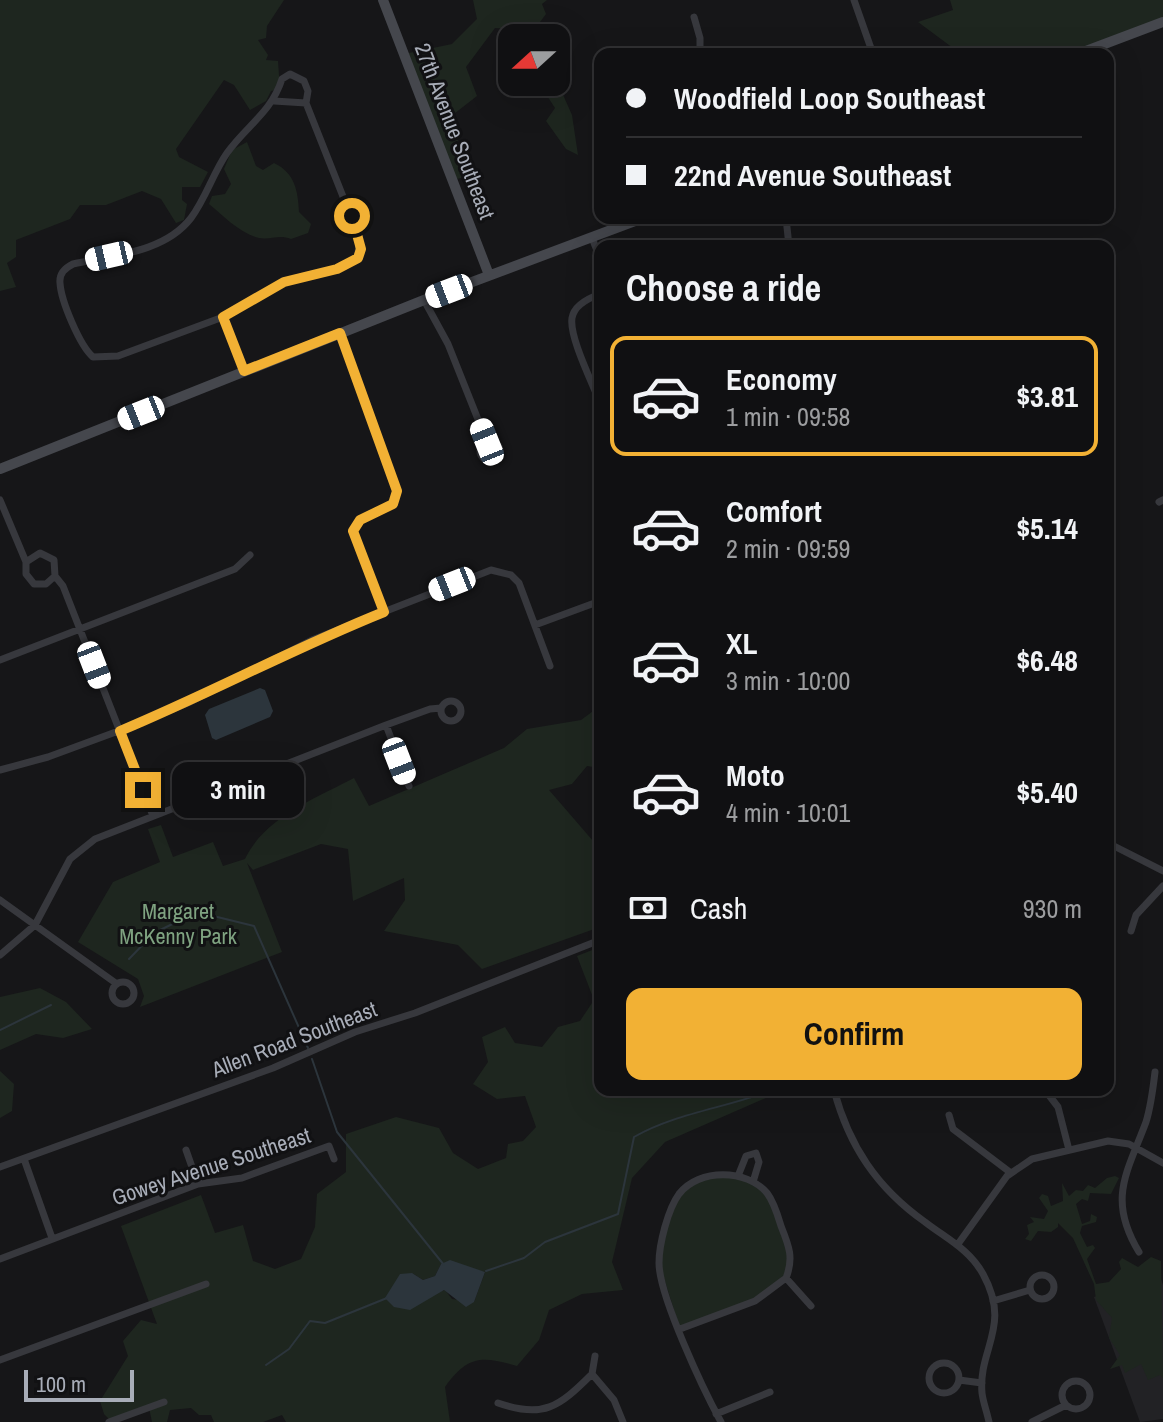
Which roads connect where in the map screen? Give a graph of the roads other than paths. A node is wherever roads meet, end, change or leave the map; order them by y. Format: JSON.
{"nodes":[{"id":1,"x":383,"y":0,"type":"edge"},
{"id":2,"x":854,"y":0,"type":"edge"},
{"id":3,"x":694,"y":17,"type":"dead end"},
{"id":4,"x":1163,"y":22,"type":"edge"},
{"id":5,"x":700,"y":48,"type":"edge"},
{"id":6,"x":871,"y":48,"type":"edge"},
{"id":7,"x":1094,"y":48,"type":"edge"},
{"id":8,"x":274,"y":101,"type":"junction"},
{"id":9,"x":306,"y":103,"type":"junction"},
{"id":10,"x":628,"y":224,"type":"edge"},
{"id":11,"x":592,"y":238,"type":"junction"},
{"id":12,"x":594,"y":243,"type":"edge"},
{"id":13,"x":489,"y":275,"type":"junction"},
{"id":14,"x":594,"y":297,"type":"edge"},
{"id":15,"x":424,"y":300,"type":"junction"},
{"id":16,"x":223,"y":317,"type":"junction"},
{"id":17,"x":340,"y":333,"type":"junction"},
{"id":18,"x":244,"y":371,"type":"junction"},
{"id":19,"x":594,"y":387,"type":"edge"},
{"id":20,"x":487,"y":442,"type":"dead end"},
{"id":21,"x":0,"y":469,"type":"edge"},
{"id":22,"x":0,"y":500,"type":"edge"},
{"id":23,"x":250,"y":555,"type":"dead end"},
{"id":24,"x":26,"y":562,"type":"junction"},
{"id":25,"x":55,"y":576,"type":"junction"},
{"id":26,"x":594,"y":603,"type":"edge"},
{"id":27,"x":384,"y":612,"type":"junction"},
{"id":28,"x":535,"y":625,"type":"junction"},
{"id":29,"x":80,"y":628,"type":"junction"},
{"id":30,"x":0,"y":660,"type":"edge"},
{"id":31,"x":550,"y":666,"type":"dead end"},
{"id":32,"x":441,"y":708,"type":"dead end"},
{"id":33,"x":386,"y":725,"type":"junction"},
{"id":34,"x":120,"y":731,"type":"junction"},
{"id":35,"x":0,"y":770,"type":"edge"},
{"id":36,"x":409,"y":786,"type":"dead end"},
{"id":37,"x":153,"y":816,"type":"junction"},
{"id":38,"x":1114,"y":846,"type":"edge"},
{"id":39,"x":1163,"y":871,"type":"edge"},
{"id":40,"x":1163,"y":886,"type":"edge"},
{"id":41,"x":0,"y":900,"type":"edge"},
{"id":42,"x":35,"y":925,"type":"junction"},
{"id":43,"x":1131,"y":931,"type":"dead end"},
{"id":44,"x":594,"y":942,"type":"edge"},
{"id":45,"x":0,"y":955,"type":"edge"},
{"id":46,"x":117,"y":984,"type":"dead end"},
{"id":47,"x":1155,"y":1072,"type":"dead end"},
{"id":48,"x":836,"y":1096,"type":"edge"},
{"id":49,"x":1050,"y":1096,"type":"edge"},
{"id":50,"x":949,"y":1115,"type":"dead end"},
{"id":51,"x":1135,"y":1147,"type":"junction"},
{"id":52,"x":186,"y":1150,"type":"dead end"},
{"id":53,"x":1069,"y":1150,"type":"junction"},
{"id":54,"x":24,"y":1159,"type":"junction"},
{"id":55,"x":334,"y":1159,"type":"dead end"},
{"id":56,"x":1163,"y":1163,"type":"edge"},
{"id":57,"x":0,"y":1167,"type":"edge"},
{"id":58,"x":1011,"y":1173,"type":"junction"},
{"id":59,"x":738,"y":1176,"type":"junction"},
{"id":60,"x":753,"y":1182,"type":"junction"},
{"id":61,"x":198,"y":1184,"type":"junction"},
{"id":62,"x":52,"y":1238,"type":"junction"},
{"id":63,"x":958,"y":1244,"type":"junction"},
{"id":64,"x":1139,"y":1252,"type":"dead end"},
{"id":65,"x":0,"y":1259,"type":"edge"},
{"id":66,"x":786,"y":1278,"type":"junction"},
{"id":67,"x":206,"y":1284,"type":"dead end"},
{"id":68,"x":1030,"y":1290,"type":"dead end"},
{"id":69,"x":993,"y":1301,"type":"junction"},
{"id":70,"x":811,"y":1306,"type":"dead end"},
{"id":71,"x":680,"y":1329,"type":"junction"},
{"id":72,"x":595,"y":1356,"type":"dead end"},
{"id":73,"x":0,"y":1360,"type":"edge"},
{"id":74,"x":592,"y":1374,"type":"junction"},
{"id":75,"x":959,"y":1380,"type":"junction"},
{"id":76,"x":982,"y":1383,"type":"junction"},
{"id":77,"x":770,"y":1392,"type":"dead end"},
{"id":78,"x":164,"y":1402,"type":"dead end"},
{"id":79,"x":498,"y":1403,"type":"dead end"},
{"id":80,"x":1066,"y":1405,"type":"junction"},
{"id":81,"x":716,"y":1414,"type":"junction"},
{"id":82,"x":531,"y":1418,"type":"edge"},
{"id":83,"x":109,"y":1422,"type":"edge"},
{"id":84,"x":623,"y":1422,"type":"edge"},
{"id":85,"x":721,"y":1422,"type":"edge"},
{"id":86,"x":989,"y":1422,"type":"edge"},
{"id":87,"x":1032,"y":1422,"type":"edge"}],
"edges":[{"from":1,"to":13,"type":"street","name":"27th Avenue Southeast"},
{"from":2,"to":6,"type":"street"},
{"from":3,"to":5,"type":"street"},
{"from":4,"to":7,"type":"street"},
{"from":8,"to":9,"type":"street"},
{"from":8,"to":9,"type":"street"},
{"from":8,"to":16,"type":"street"},
{"from":9,"to":16,"type":"street"},
{"from":10,"to":11,"type":"street"},
{"from":11,"to":12,"type":"street"},
{"from":11,"to":13,"type":"street"},
{"from":13,"to":15,"type":"street"},
{"from":14,"to":19,"type":"street"},
{"from":15,"to":17,"type":"street"},
{"from":15,"to":20,"type":"street"},
{"from":16,"to":18,"type":"street"},
{"from":17,"to":18,"type":"street"},
{"from":17,"to":27,"type":"street"},
{"from":18,"to":21,"type":"street"},
{"from":22,"to":24,"type":"street"},
{"from":23,"to":29,"type":"street"},
{"from":24,"to":25,"type":"street"},
{"from":24,"to":25,"type":"street"},
{"from":25,"to":29,"type":"street"},
{"from":26,"to":28,"type":"street"},
{"from":27,"to":28,"type":"street"},
{"from":27,"to":34,"type":"street"},
{"from":28,"to":31,"type":"street"},
{"from":29,"to":30,"type":"street"},
{"from":29,"to":34,"type":"street"},
{"from":32,"to":33,"type":"street"},
{"from":33,"to":36,"type":"street"},
{"from":33,"to":37,"type":"street"},
{"from":34,"to":35,"type":"street"},
{"from":34,"to":37,"type":"street"},
{"from":37,"to":42,"type":"street"},
{"from":38,"to":39,"type":"street"},
{"from":40,"to":43,"type":"street"},
{"from":41,"to":42,"type":"street"},
{"from":42,"to":45,"type":"street"},
{"from":42,"to":46,"type":"street"},
{"from":44,"to":54,"type":"street","name":"Allen Road Southeast"},
{"from":47,"to":51,"type":"street"},
{"from":48,"to":63,"type":"street"},
{"from":49,"to":53,"type":"street"},
{"from":50,"to":58,"type":"street"},
{"from":51,"to":53,"type":"street"},
{"from":51,"to":56,"type":"street"},
{"from":51,"to":64,"type":"street"},
{"from":52,"to":61,"type":"street"},
{"from":53,"to":58,"type":"street"},
{"from":54,"to":57,"type":"street","name":"Allen Road Southeast"},
{"from":54,"to":62,"type":"street"},
{"from":55,"to":61,"type":"street","name":"Gowey Avenue Southeast"},
{"from":58,"to":63,"type":"street"},
{"from":59,"to":60,"type":"street"},
{"from":59,"to":60,"type":"street"},
{"from":59,"to":71,"type":"street"},
{"from":60,"to":66,"type":"street"},
{"from":61,"to":62,"type":"street","name":"Gowey Avenue Southeast"},
{"from":62,"to":65,"type":"street","name":"Gowey Avenue Southeast"},
{"from":63,"to":69,"type":"street"},
{"from":66,"to":70,"type":"street"},
{"from":66,"to":71,"type":"street"},
{"from":67,"to":73,"type":"street"},
{"from":68,"to":69,"type":"street"},
{"from":69,"to":76,"type":"street"},
{"from":71,"to":81,"type":"street"},
{"from":72,"to":74,"type":"street"},
{"from":74,"to":82,"type":"street"},
{"from":74,"to":84,"type":"street"},
{"from":75,"to":75,"type":"street"},
{"from":75,"to":76,"type":"street"},
{"from":76,"to":86,"type":"street"},
{"from":77,"to":81,"type":"street"},
{"from":78,"to":83,"type":"street"},
{"from":79,"to":82,"type":"street"},
{"from":80,"to":80,"type":"street"},
{"from":80,"to":87,"type":"street"},
{"from":81,"to":85,"type":"street"}]}
